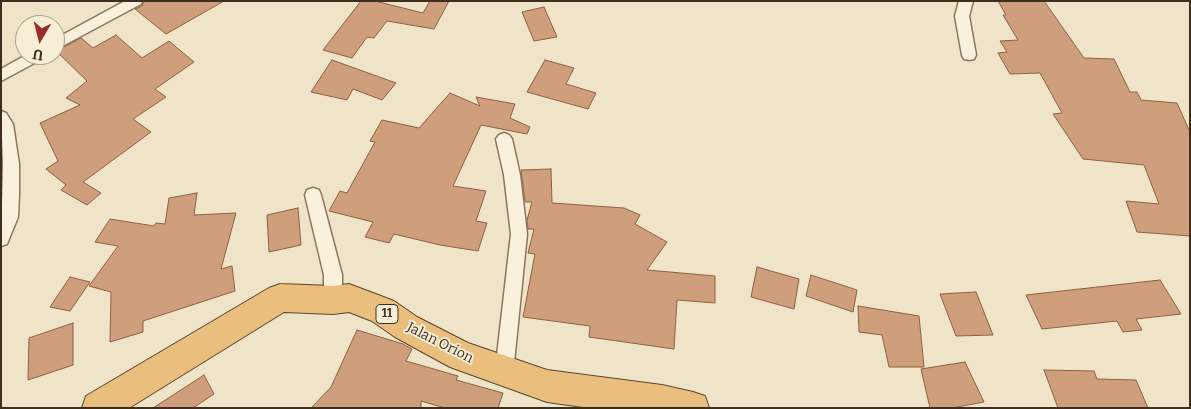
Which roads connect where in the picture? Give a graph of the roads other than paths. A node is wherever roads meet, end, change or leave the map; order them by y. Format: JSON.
{"nodes":[{"id":1,"x":136,"y":1,"type":"edge"},
{"id":2,"x":966,"y":1,"type":"edge"},
{"id":3,"x":65,"y":40,"type":"edge"},
{"id":4,"x":970,"y":55,"type":"dead end"},
{"id":5,"x":20,"y":65,"type":"edge"},
{"id":6,"x":1,"y":76,"type":"edge"},
{"id":7,"x":3,"y":122,"type":"edge"},
{"id":8,"x":504,"y":139,"type":"dead end"},
{"id":9,"x":313,"y":195,"type":"dead end"},
{"id":10,"x":1,"y":240,"type":"edge"},
{"id":11,"x":333,"y":300,"type":"junction"},
{"id":12,"x":504,"y":373,"type":"junction"},
{"id":13,"x":642,"y":404,"type":"edge"},
{"id":14,"x":98,"y":408,"type":"edge"},
{"id":15,"x":693,"y":408,"type":"edge"}],
"edges":[{"from":1,"to":3,"type":"street"},
{"from":2,"to":4,"type":"street"},
{"from":5,"to":6,"type":"street"},
{"from":7,"to":10,"type":"street"},
{"from":8,"to":12,"type":"street"},
{"from":9,"to":11,"type":"street"},
{"from":11,"to":12,"type":"highway","name":"Jalan Orion","number":"11"},
{"from":11,"to":14,"type":"highway","name":"Jalan Orion","number":"11"},
{"from":12,"to":13,"type":"highway","name":"Jalan Orion","number":"11"},
{"from":13,"to":15,"type":"highway","name":"Jalan Orion","number":"11"}]}
